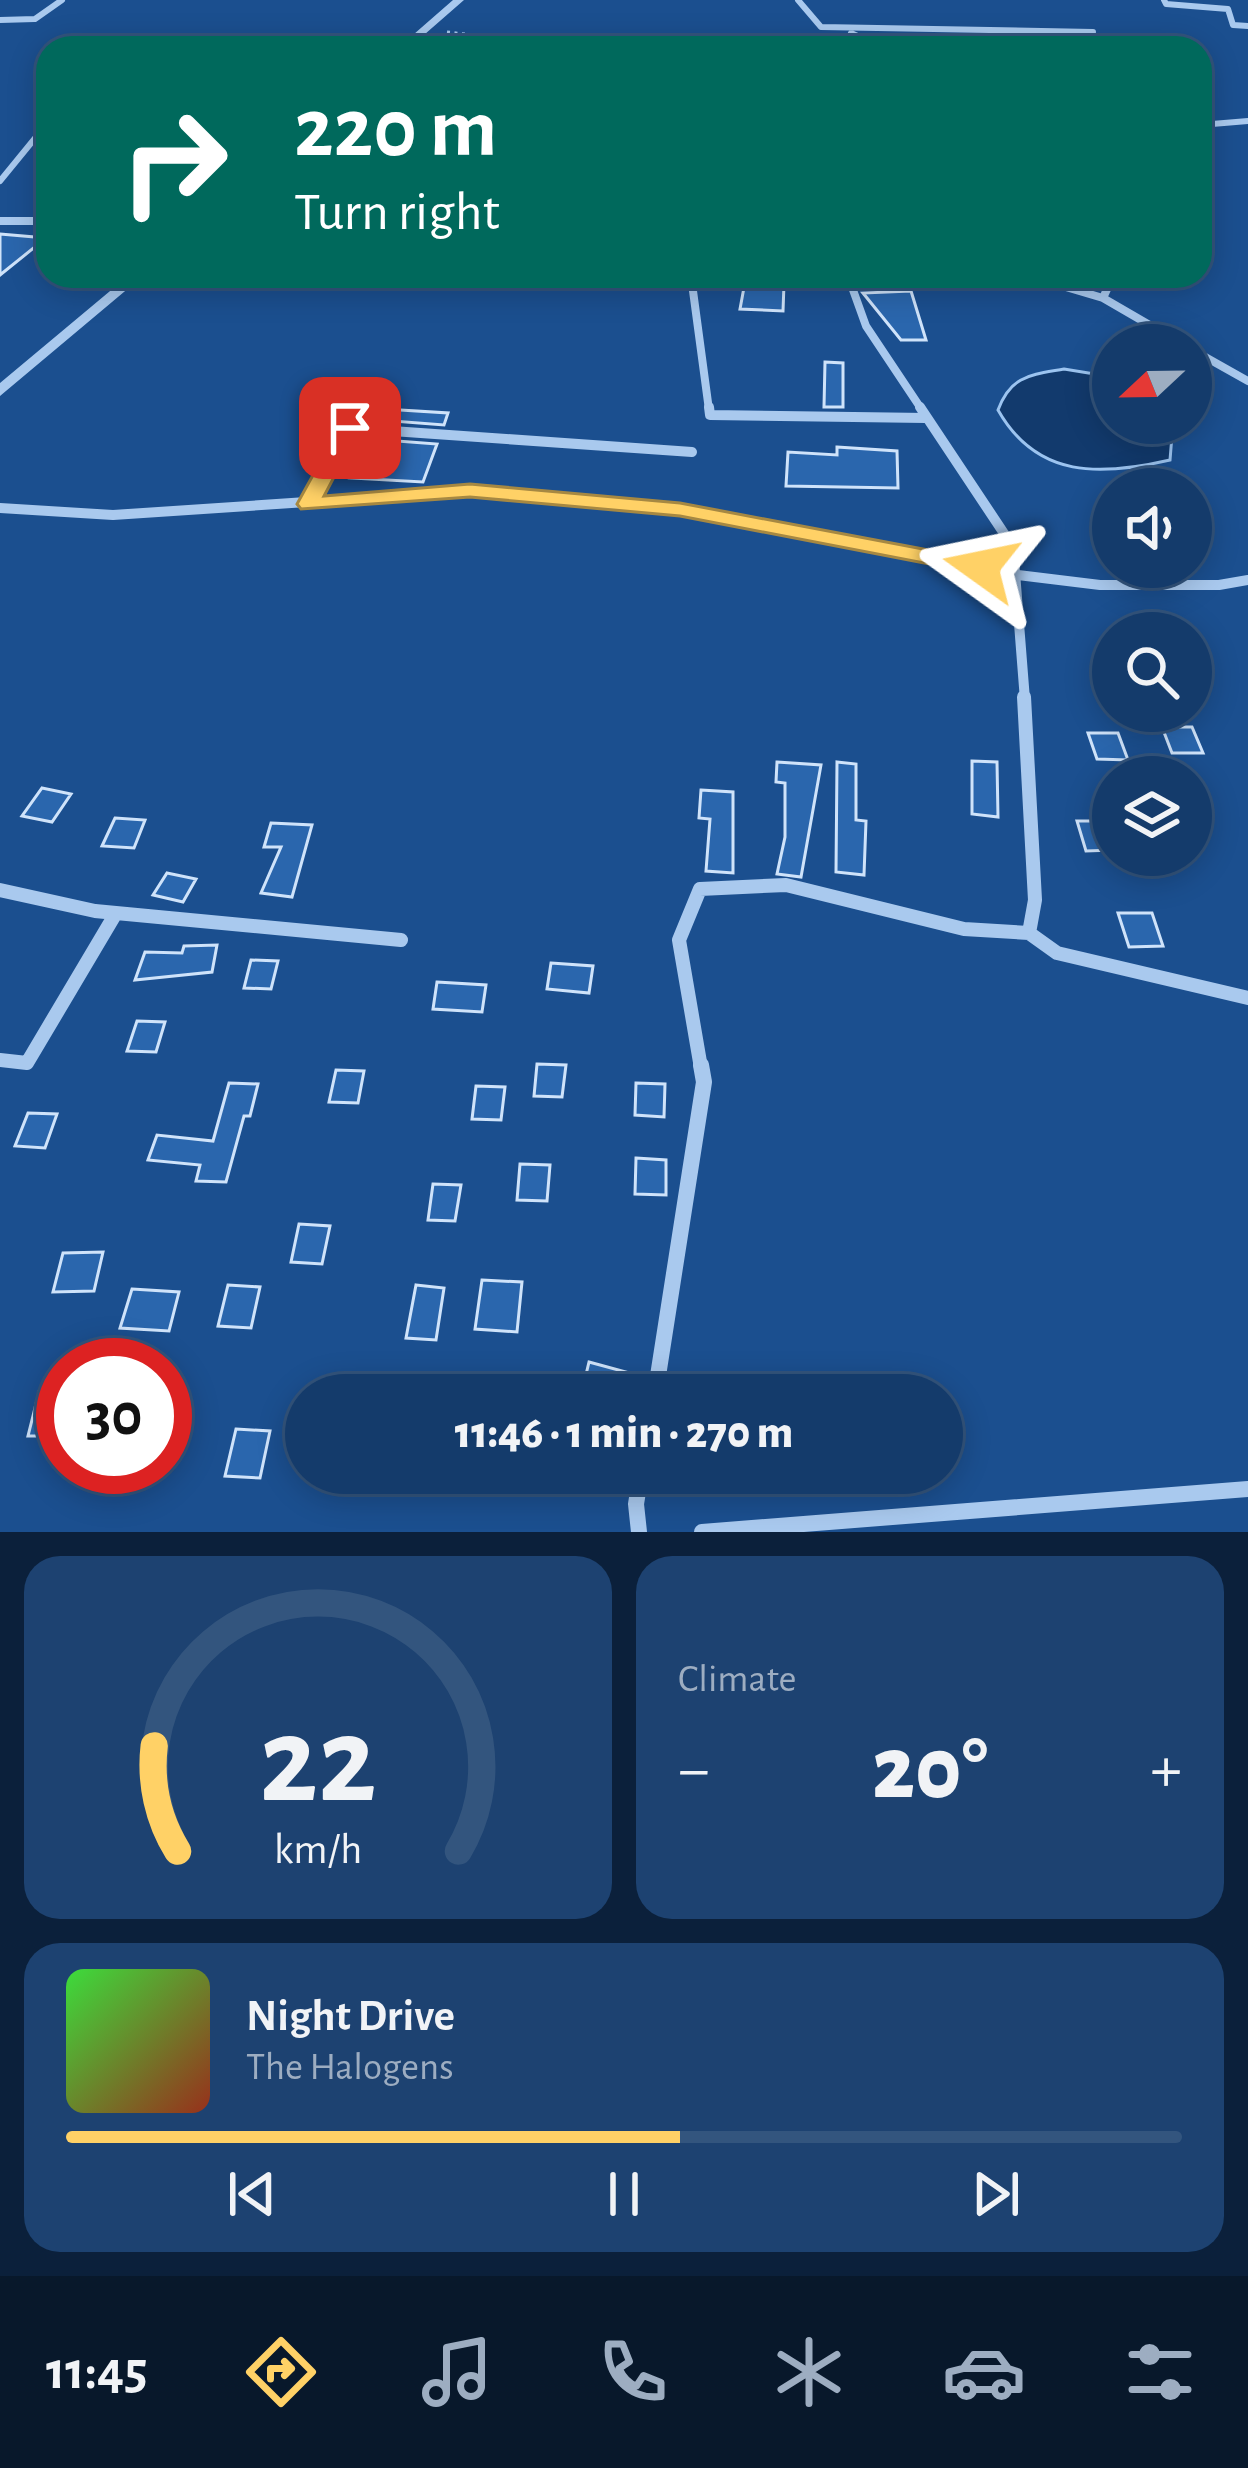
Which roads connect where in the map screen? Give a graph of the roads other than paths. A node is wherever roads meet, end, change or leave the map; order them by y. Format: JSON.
{"nodes":[{"id":1,"x":62,"y":0,"type":"edge"},
{"id":2,"x":459,"y":0,"type":"edge"},
{"id":3,"x":798,"y":0,"type":"edge"},
{"id":4,"x":1164,"y":0,"type":"edge"},
{"id":5,"x":0,"y":20,"type":"edge"},
{"id":6,"x":1248,"y":26,"type":"edge"},
{"id":7,"x":821,"y":27,"type":"junction"},
{"id":8,"x":1093,"y":32,"type":"dead end"},
{"id":9,"x":417,"y":36,"type":"edge"},
{"id":10,"x":865,"y":36,"type":"edge"},
{"id":11,"x":1248,"y":121,"type":"edge"},
{"id":12,"x":1212,"y":124,"type":"edge"},
{"id":13,"x":36,"y":137,"type":"dead end"},
{"id":14,"x":0,"y":181,"type":"edge"},
{"id":15,"x":0,"y":221,"type":"edge"},
{"id":16,"x":36,"y":221,"type":"edge"},
{"id":17,"x":122,"y":288,"type":"edge"},
{"id":18,"x":693,"y":288,"type":"edge"},
{"id":19,"x":852,"y":288,"type":"edge"},
{"id":20,"x":1069,"y":288,"type":"edge"},
{"id":21,"x":1108,"y":288,"type":"edge"},
{"id":22,"x":1103,"y":298,"type":"junction"},
{"id":23,"x":1148,"y":324,"type":"edge"},
{"id":24,"x":1212,"y":361,"type":"edge"},
{"id":25,"x":1248,"y":381,"type":"edge"},
{"id":26,"x":0,"y":391,"type":"edge"},
{"id":27,"x":926,"y":418,"type":"junction"},
{"id":28,"x":692,"y":452,"type":"dead end"},
{"id":29,"x":308,"y":504,"type":"junction"},
{"id":30,"x":0,"y":508,"type":"edge"},
{"id":31,"x":1018,"y":575,"type":"junction"},
{"id":32,"x":1248,"y":580,"type":"edge"},
{"id":33,"x":0,"y":890,"type":"edge"},
{"id":34,"x":116,"y":913,"type":"junction"},
{"id":35,"x":1029,"y":933,"type":"junction"},
{"id":36,"x":401,"y":940,"type":"dead end"},
{"id":37,"x":1248,"y":998,"type":"edge"},
{"id":38,"x":0,"y":1060,"type":"edge"},
{"id":39,"x":658,"y":1374,"type":"edge"},
{"id":40,"x":1248,"y":1489,"type":"edge"},
{"id":41,"x":638,"y":1494,"type":"edge"},
{"id":42,"x":639,"y":1532,"type":"edge"},
{"id":43,"x":702,"y":1532,"type":"edge"}],
"edges":[{"from":1,"to":5,"type":"street"},
{"from":2,"to":9,"type":"street"},
{"from":3,"to":7,"type":"street"},
{"from":4,"to":6,"type":"street"},
{"from":7,"to":8,"type":"street"},
{"from":7,"to":10,"type":"street"},
{"from":11,"to":12,"type":"street"},
{"from":13,"to":14,"type":"street"},
{"from":15,"to":16,"type":"street"},
{"from":17,"to":26,"type":"street"},
{"from":18,"to":27,"type":"street"},
{"from":19,"to":27,"type":"street"},
{"from":20,"to":22,"type":"street"},
{"from":21,"to":22,"type":"street"},
{"from":22,"to":23,"type":"street"},
{"from":24,"to":25,"type":"street"},
{"from":27,"to":31,"type":"street"},
{"from":28,"to":29,"type":"street"},
{"from":29,"to":30,"type":"street"},
{"from":29,"to":31,"type":"street"},
{"from":31,"to":32,"type":"street"},
{"from":31,"to":35,"type":"street"},
{"from":33,"to":34,"type":"street"},
{"from":34,"to":36,"type":"street"},
{"from":34,"to":38,"type":"street"},
{"from":35,"to":37,"type":"street"},
{"from":35,"to":39,"type":"street"},
{"from":40,"to":43,"type":"street"},
{"from":41,"to":42,"type":"street"}]}
